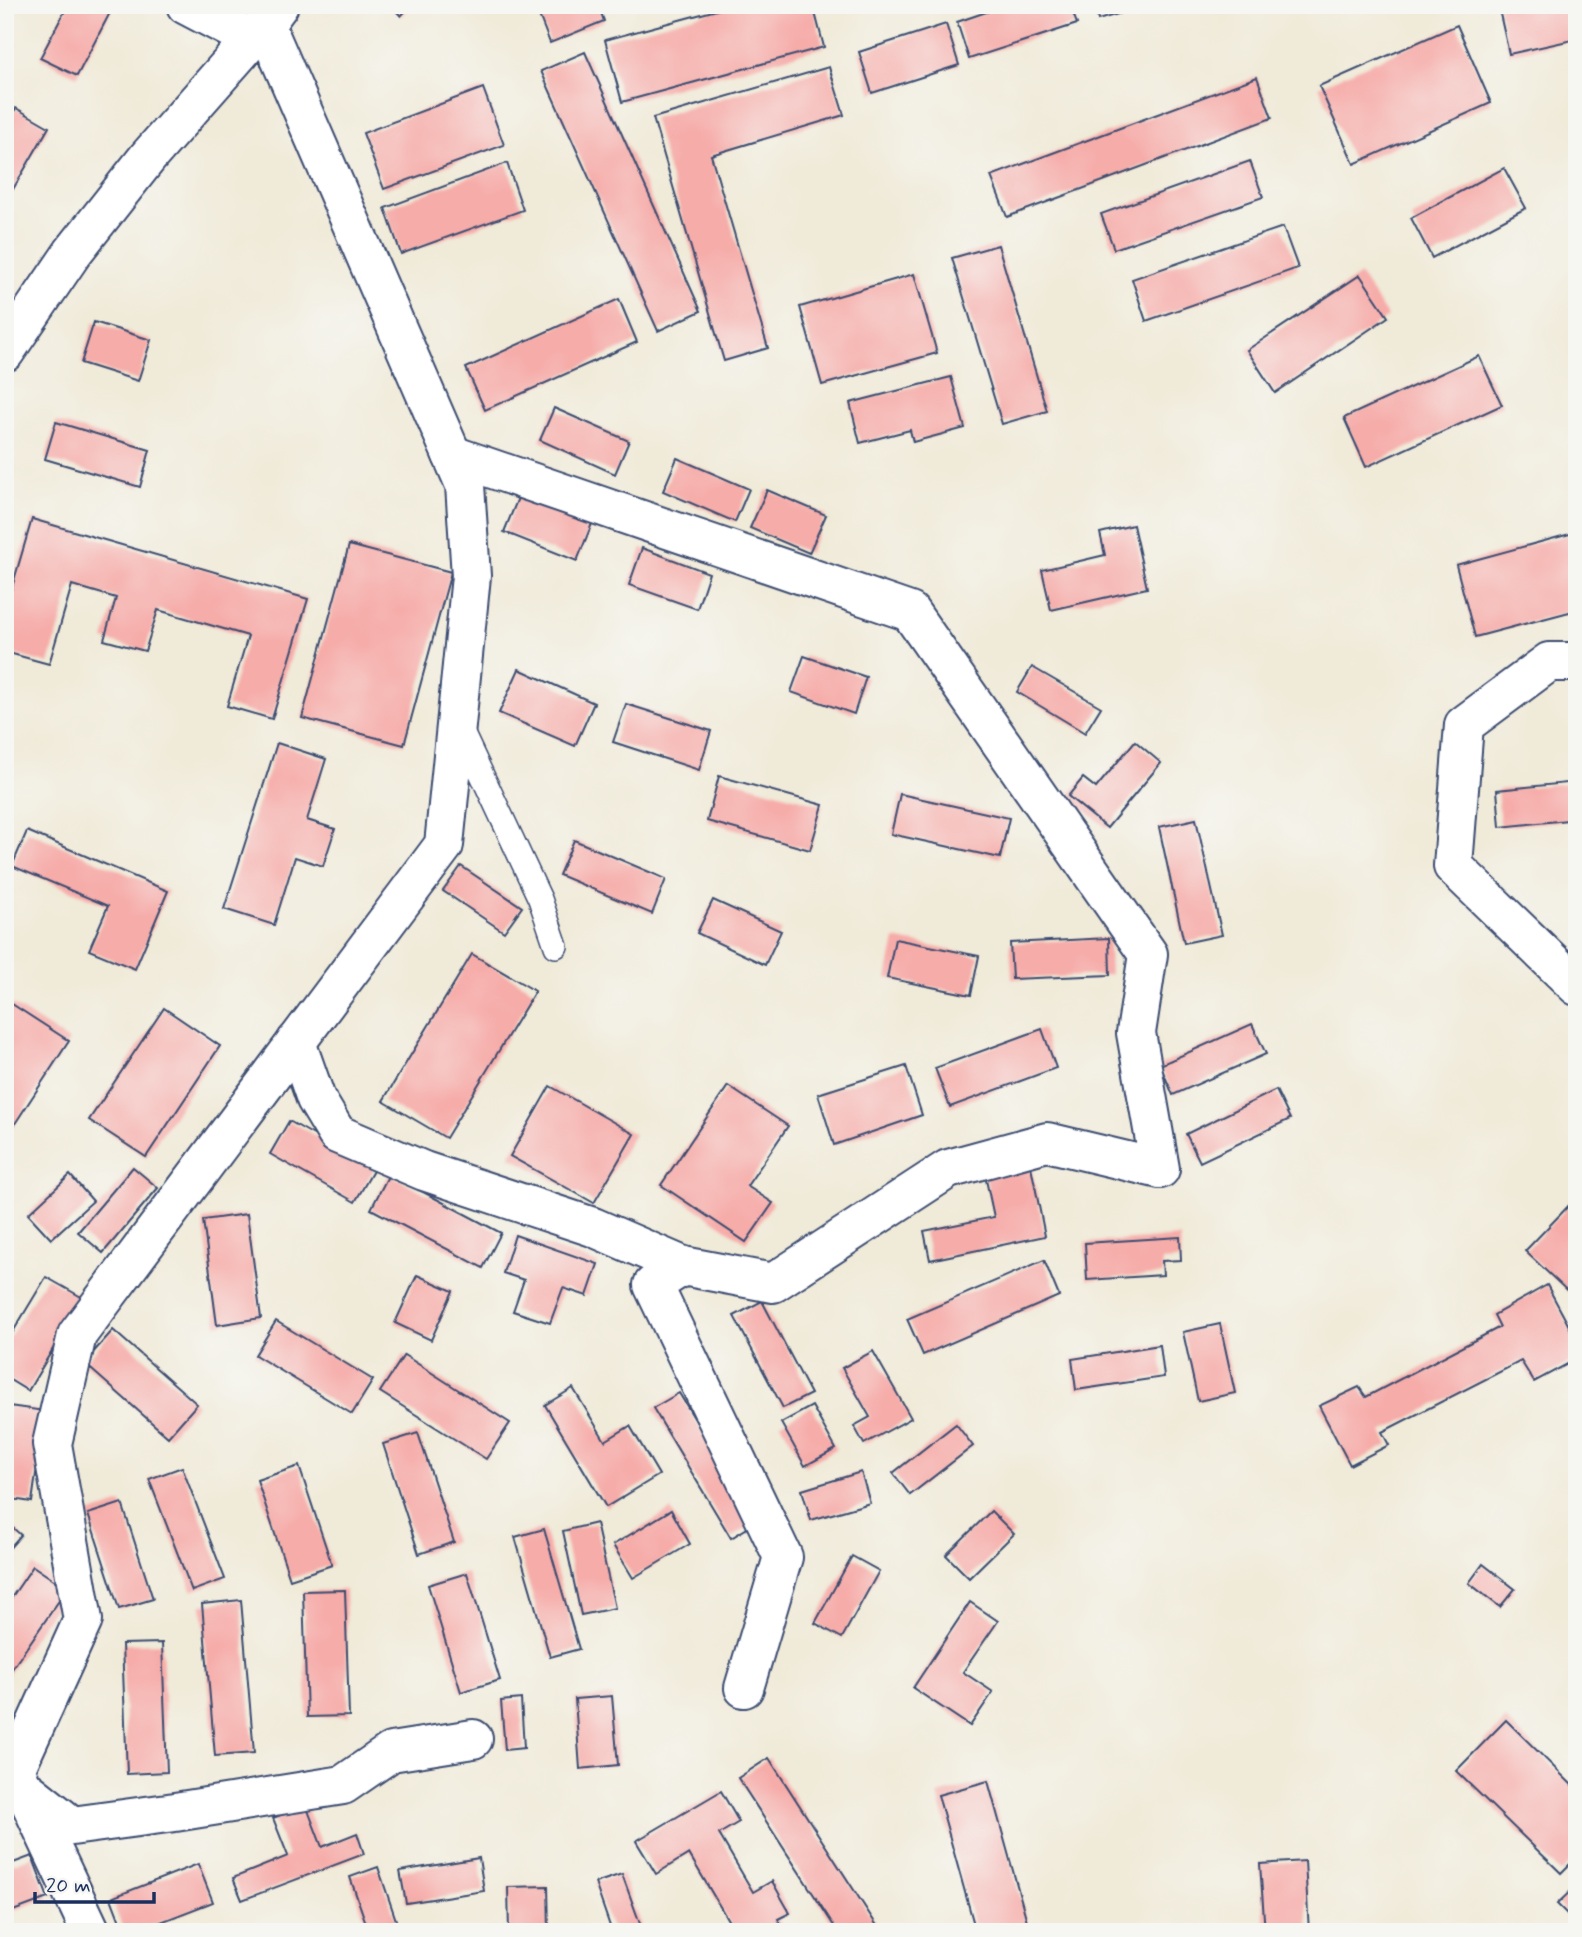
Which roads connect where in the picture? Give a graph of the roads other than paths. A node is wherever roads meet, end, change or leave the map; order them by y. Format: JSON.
{"nodes":[{"id":1,"x":186,"y":5,"type":"edge"},
{"id":2,"x":265,"y":23,"type":"edge"},
{"id":3,"x":5,"y":352,"type":"edge"},
{"id":4,"x":452,"y":455,"type":"junction"},
{"id":5,"x":1577,"y":662,"type":"edge"},
{"id":6,"x":456,"y":720,"type":"junction"},
{"id":7,"x":556,"y":946,"type":"dead end"},
{"id":8,"x":1577,"y":986,"type":"edge"},
{"id":9,"x":296,"y":1042,"type":"junction"},
{"id":10,"x":683,"y":1266,"type":"junction"},
{"id":11,"x":744,"y":1688,"type":"dead end"},
{"id":12,"x":473,"y":1739,"type":"dead end"},
{"id":13,"x":11,"y":1778,"type":"edge"},
{"id":14,"x":91,"y":1932,"type":"edge"}],
"edges":[{"from":1,"to":2,"type":"street"},
{"from":2,"to":3,"type":"street"},
{"from":2,"to":4,"type":"street"},
{"from":4,"to":6,"type":"street"},
{"from":4,"to":10,"type":"street"},
{"from":5,"to":8,"type":"street"},
{"from":6,"to":7,"type":"lane"},
{"from":6,"to":9,"type":"street"},
{"from":9,"to":10,"type":"street"},
{"from":9,"to":13,"type":"street"},
{"from":10,"to":11,"type":"street"},
{"from":12,"to":13,"type":"street"},
{"from":13,"to":14,"type":"street"}]}
